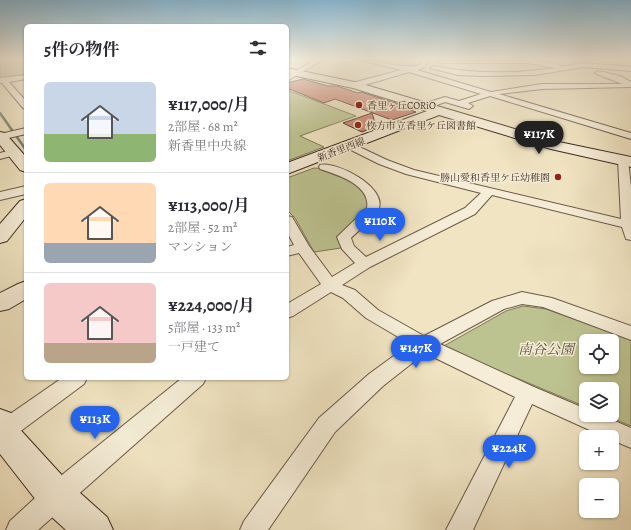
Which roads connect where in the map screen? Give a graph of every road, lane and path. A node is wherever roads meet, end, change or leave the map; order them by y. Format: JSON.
{"nodes":[{"id":1,"x":5,"y":84,"type":"edge"},
{"id":2,"x":350,"y":84,"type":"edge"},
{"id":3,"x":361,"y":84,"type":"edge"},
{"id":4,"x":457,"y":84,"type":"edge"},
{"id":5,"x":508,"y":84,"type":"edge"},
{"id":6,"x":356,"y":85,"type":"junction"},
{"id":7,"x":584,"y":85,"type":"joint"},
{"id":8,"x":631,"y":86,"type":"edge"},
{"id":9,"x":517,"y":89,"type":"junction"},
{"id":10,"x":488,"y":93,"type":"junction"},
{"id":11,"x":24,"y":104,"type":"edge"},
{"id":12,"x":426,"y":106,"type":"junction"},
{"id":13,"x":457,"y":109,"type":"junction"},
{"id":14,"x":440,"y":110,"type":"junction"},
{"id":15,"x":23,"y":132,"type":"edge"},
{"id":16,"x":2,"y":136,"type":"edge"},
{"id":17,"x":631,"y":136,"type":"edge"},
{"id":18,"x":351,"y":146,"type":"junction"},
{"id":19,"x":15,"y":152,"type":"junction"},
{"id":20,"x":0,"y":156,"type":"edge"},
{"id":21,"x":627,"y":161,"type":"edge"},
{"id":22,"x":24,"y":164,"type":"edge"},
{"id":23,"x":324,"y":167,"type":"dead end"},
{"id":24,"x":289,"y":169,"type":"edge"},
{"id":25,"x":24,"y":190,"type":"edge"},
{"id":26,"x":488,"y":192,"type":"junction"},
{"id":27,"x":0,"y":196,"type":"edge"},
{"id":28,"x":24,"y":207,"type":"edge"},
{"id":29,"x":289,"y":224,"type":"edge"},
{"id":30,"x":630,"y":224,"type":"edge"},
{"id":31,"x":631,"y":236,"type":"edge"},
{"id":32,"x":0,"y":237,"type":"edge"},
{"id":33,"x":302,"y":247,"type":"junction"},
{"id":34,"x":289,"y":251,"type":"edge"},
{"id":35,"x":365,"y":264,"type":"junction"},
{"id":36,"x":330,"y":286,"type":"junction"},
{"id":37,"x":24,"y":290,"type":"edge"},
{"id":38,"x":0,"y":303,"type":"edge"},
{"id":39,"x":289,"y":311,"type":"edge"},
{"id":40,"x":631,"y":333,"type":"edge"},
{"id":41,"x":424,"y":344,"type":"junction"},
{"id":42,"x":73,"y":380,"type":"edge"},
{"id":43,"x":194,"y":380,"type":"edge"},
{"id":44,"x":527,"y":393,"type":"junction"},
{"id":45,"x":1,"y":427,"type":"edge"},
{"id":46,"x":631,"y":438,"type":"edge"},
{"id":47,"x":56,"y":496,"type":"junction"},
{"id":48,"x":19,"y":530,"type":"edge"},
{"id":49,"x":94,"y":530,"type":"edge"},
{"id":50,"x":253,"y":530,"type":"edge"},
{"id":51,"x":459,"y":530,"type":"edge"}],
"edges":[{"from":1,"to":11,"type":"street"},
{"from":2,"to":6,"type":"street"},
{"from":3,"to":6,"type":"street"},
{"from":4,"to":10,"type":"street"},
{"from":5,"to":9,"type":"street"},
{"from":6,"to":12,"type":"street"},
{"from":7,"to":8,"type":"street"},
{"from":7,"to":9,"type":"street"},
{"from":9,"to":10,"type":"street"},
{"from":10,"to":13,"type":"street"},
{"from":10,"to":17,"type":"street"},
{"from":12,"to":13,"type":"street"},
{"from":12,"to":14,"type":"street"},
{"from":13,"to":14,"type":"street"},
{"from":13,"to":21,"type":"street"},
{"from":14,"to":18,"type":"street","name":"新香里西線"},
{"from":15,"to":16,"type":"street"},
{"from":16,"to":19,"type":"street"},
{"from":18,"to":24,"type":"street","name":"新香里西線"},
{"from":18,"to":26,"type":"street"},
{"from":19,"to":20,"type":"street"},
{"from":19,"to":22,"type":"street"},
{"from":21,"to":30,"type":"street"},
{"from":23,"to":35,"type":"street"},
{"from":25,"to":27,"type":"street"},
{"from":26,"to":30,"type":"street"},
{"from":26,"to":35,"type":"street"},
{"from":28,"to":32,"type":"street"},
{"from":29,"to":33,"type":"street"},
{"from":30,"to":31,"type":"street"},
{"from":33,"to":34,"type":"street"},
{"from":33,"to":36,"type":"street"},
{"from":35,"to":36,"type":"street"},
{"from":36,"to":39,"type":"street"},
{"from":36,"to":41,"type":"street"},
{"from":37,"to":38,"type":"street"},
{"from":40,"to":41,"type":"street"},
{"from":41,"to":44,"type":"street"},
{"from":41,"to":50,"type":"street"},
{"from":42,"to":45,"type":"street"},
{"from":43,"to":47,"type":"street"},
{"from":44,"to":46,"type":"street"},
{"from":44,"to":51,"type":"street"},
{"from":45,"to":47,"type":"street"},
{"from":47,"to":48,"type":"street"},
{"from":47,"to":49,"type":"street"}]}
